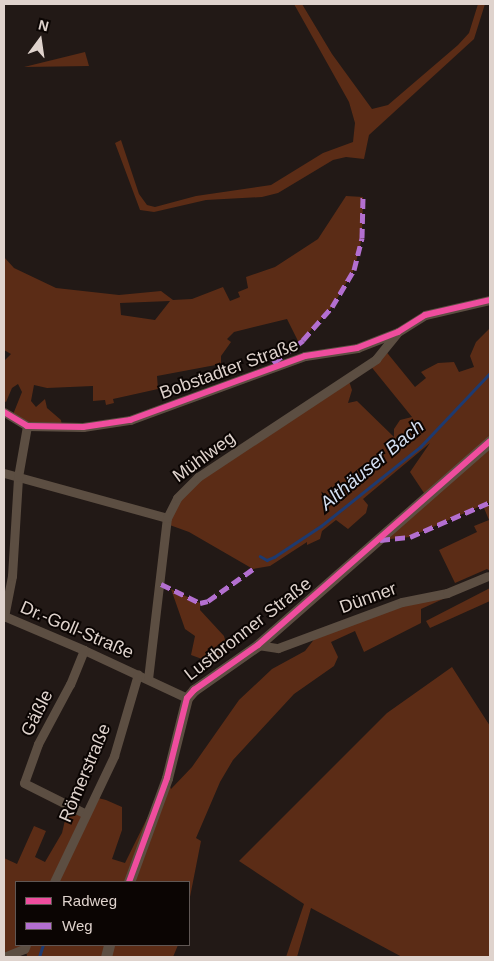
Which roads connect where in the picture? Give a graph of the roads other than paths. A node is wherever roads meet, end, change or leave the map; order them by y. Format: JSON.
{"nodes":[{"id":1,"x":490,"y":300,"type":"edge"},
{"id":2,"x":398,"y":332,"type":"junction"},
{"id":3,"x":4,"y":412,"type":"edge"},
{"id":4,"x":27,"y":426,"type":"junction"},
{"id":5,"x":490,"y":442,"type":"edge"},
{"id":6,"x":4,"y":473,"type":"edge"},
{"id":7,"x":18,"y":477,"type":"junction"},
{"id":8,"x":167,"y":518,"type":"junction"},
{"id":9,"x":488,"y":576,"type":"dead end"},
{"id":10,"x":4,"y":616,"type":"edge"},
{"id":11,"x":258,"y":645,"type":"junction"},
{"id":12,"x":84,"y":650,"type":"junction"},
{"id":13,"x":138,"y":674,"type":"junction"},
{"id":14,"x":148,"y":679,"type":"junction"},
{"id":15,"x":186,"y":698,"type":"junction"},
{"id":16,"x":86,"y":814,"type":"junction"},
{"id":17,"x":54,"y":881,"type":"edge"},
{"id":18,"x":130,"y":881,"type":"edge"},
{"id":19,"x":26,"y":946,"type":"edge"},
{"id":20,"x":4,"y":957,"type":"edge"}],
"edges":[{"from":1,"to":2,"type":"street","name":"Bobstadter Straße"},
{"from":2,"to":4,"type":"street","name":"Bobstadter Straße"},
{"from":2,"to":8,"type":"street","name":"Mühlweg"},
{"from":3,"to":4,"type":"street"},
{"from":4,"to":7,"type":"street","name":"Dr.-Goll-Straße"},
{"from":5,"to":11,"type":"street","name":"Lustbronner Straße"},
{"from":6,"to":7,"type":"street"},
{"from":7,"to":8,"type":"street"},
{"from":7,"to":10,"type":"street","name":"Dr.-Goll-Straße"},
{"from":8,"to":14,"type":"street","name":"Mühlweg"},
{"from":9,"to":11,"type":"street","name":"Dünner"},
{"from":10,"to":12,"type":"street","name":"Dr.-Goll-Straße"},
{"from":11,"to":15,"type":"street","name":"Lustbronner Straße"},
{"from":12,"to":13,"type":"street","name":"Dr.-Goll-Straße"},
{"from":12,"to":16,"type":"street","name":"Gäßle"},
{"from":13,"to":14,"type":"street","name":"Dr.-Goll-Straße"},
{"from":13,"to":16,"type":"street","name":"Römerstraße"},
{"from":14,"to":15,"type":"street","name":"Dr.-Goll-Straße"},
{"from":15,"to":18,"type":"street","name":"Lustbronner Straße"},
{"from":16,"to":17,"type":"street","name":"Römerstraße"},
{"from":19,"to":20,"type":"street"}]}
